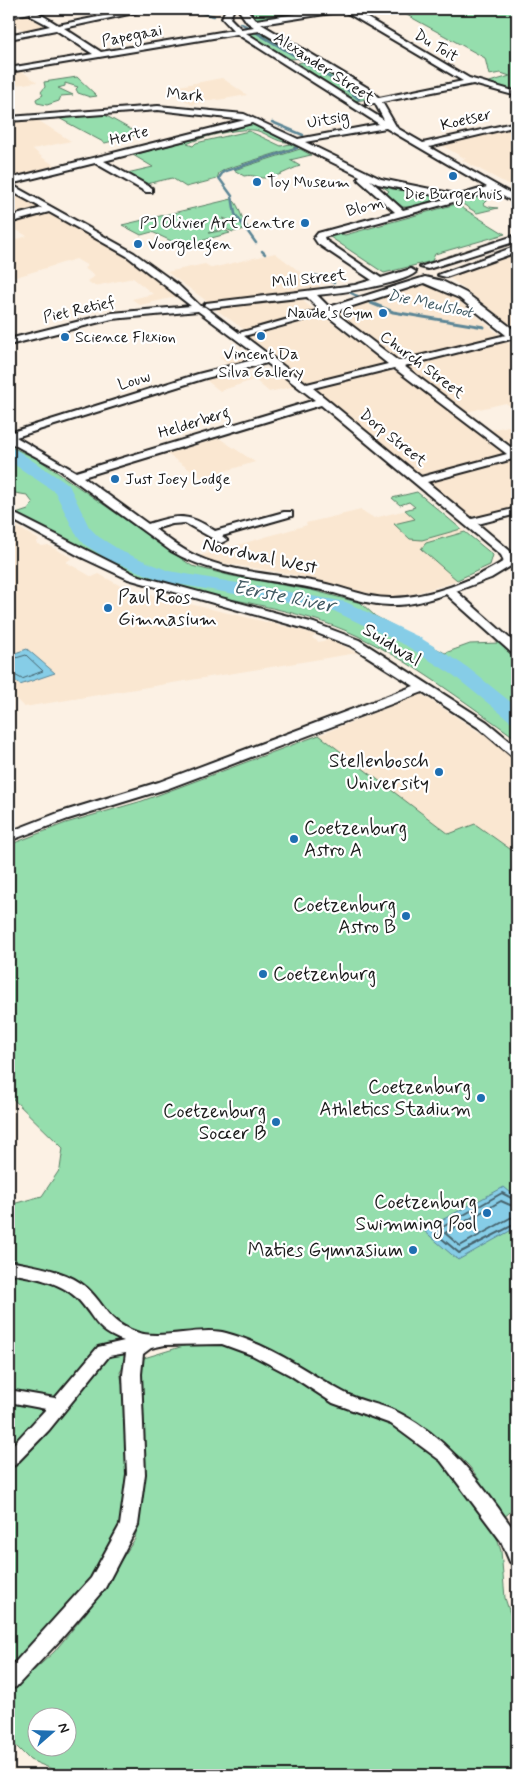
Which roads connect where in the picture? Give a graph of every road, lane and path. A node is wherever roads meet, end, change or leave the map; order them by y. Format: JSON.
{"nodes":[{"id":1,"x":18,"y":9,"type":"edge"},
{"id":2,"x":148,"y":9,"type":"edge"},
{"id":3,"x":230,"y":9,"type":"edge"},
{"id":4,"x":242,"y":9,"type":"edge"},
{"id":5,"x":342,"y":9,"type":"edge"},
{"id":6,"x":346,"y":9,"type":"edge"},
{"id":7,"x":9,"y":10,"type":"edge"},
{"id":8,"x":37,"y":11,"type":"edge"},
{"id":9,"x":9,"y":15,"type":"edge"},
{"id":10,"x":228,"y":21,"type":"junction"},
{"id":11,"x":255,"y":24,"type":"junction"},
{"id":12,"x":57,"y":27,"type":"junction"},
{"id":13,"x":239,"y":32,"type":"junction"},
{"id":14,"x":9,"y":37,"type":"edge"},
{"id":15,"x":101,"y":56,"type":"junction"},
{"id":16,"x":312,"y":59,"type":"junction"},
{"id":17,"x":292,"y":63,"type":"junction"},
{"id":18,"x":9,"y":70,"type":"edge"},
{"id":19,"x":472,"y":82,"type":"junction"},
{"id":20,"x":517,"y":94,"type":"edge"},
{"id":21,"x":377,"y":100,"type":"junction"},
{"id":22,"x":356,"y":105,"type":"junction"},
{"id":23,"x":386,"y":115,"type":"junction"},
{"id":24,"x":373,"y":117,"type":"junction"},
{"id":25,"x":9,"y":119,"type":"edge"},
{"id":26,"x":256,"y":120,"type":"junction"},
{"id":27,"x":517,"y":124,"type":"edge"},
{"id":28,"x":391,"y":126,"type":"junction"},
{"id":29,"x":299,"y":141,"type":"junction"},
{"id":30,"x":421,"y":146,"type":"junction"},
{"id":31,"x":96,"y":160,"type":"junction"},
{"id":32,"x":348,"y":167,"type":"junction"},
{"id":33,"x":9,"y":182,"type":"edge"},
{"id":34,"x":9,"y":187,"type":"edge"},
{"id":35,"x":495,"y":188,"type":"junction"},
{"id":36,"x":149,"y":190,"type":"dead end"},
{"id":37,"x":458,"y":197,"type":"junction"},
{"id":38,"x":517,"y":201,"type":"edge"},
{"id":39,"x":49,"y":209,"type":"junction"},
{"id":40,"x":401,"y":213,"type":"junction"},
{"id":41,"x":9,"y":220,"type":"edge"},
{"id":42,"x":517,"y":238,"type":"edge"},
{"id":43,"x":517,"y":249,"type":"edge"},
{"id":44,"x":425,"y":267,"type":"junction"},
{"id":45,"x":411,"y":272,"type":"junction"},
{"id":46,"x":443,"y":276,"type":"junction"},
{"id":47,"x":424,"y":280,"type":"junction"},
{"id":48,"x":381,"y":282,"type":"junction"},
{"id":49,"x":458,"y":292,"type":"junction"},
{"id":50,"x":310,"y":294,"type":"junction"},
{"id":51,"x":202,"y":306,"type":"junction"},
{"id":52,"x":327,"y":311,"type":"junction"},
{"id":53,"x":239,"y":333,"type":"junction"},
{"id":54,"x":516,"y":337,"type":"edge"},
{"id":55,"x":9,"y":342,"type":"edge"},
{"id":56,"x":269,"y":359,"type":"junction"},
{"id":57,"x":397,"y":365,"type":"junction"},
{"id":58,"x":305,"y":387,"type":"junction"},
{"id":59,"x":323,"y":401,"type":"junction"},
{"id":60,"x":9,"y":437,"type":"edge"},
{"id":61,"x":517,"y":456,"type":"edge"},
{"id":62,"x":75,"y":476,"type":"junction"},
{"id":63,"x":420,"y":480,"type":"junction"},
{"id":64,"x":517,"y":511,"type":"edge"},
{"id":65,"x":9,"y":514,"type":"edge"},
{"id":66,"x":288,"y":514,"type":"dead end"},
{"id":67,"x":471,"y":523,"type":"junction"},
{"id":68,"x":147,"y":528,"type":"junction"},
{"id":69,"x":510,"y":562,"type":"joint"},
{"id":70,"x":448,"y":590,"type":"junction"},
{"id":71,"x":517,"y":651,"type":"edge"},
{"id":72,"x":424,"y":687,"type":"junction"},
{"id":73,"x":517,"y":753,"type":"edge"},
{"id":74,"x":9,"y":837,"type":"edge"},
{"id":75,"x":9,"y":1267,"type":"edge"},
{"id":76,"x":147,"y":1342,"type":"junction"},
{"id":77,"x":9,"y":1396,"type":"edge"},
{"id":78,"x":59,"y":1404,"type":"junction"},
{"id":79,"x":9,"y":1460,"type":"edge"},
{"id":80,"x":517,"y":1557,"type":"edge"},
{"id":81,"x":9,"y":1681,"type":"edge"}],
"edges":[{"from":1,"to":7,"type":"main road"},
{"from":2,"to":12,"type":"street"},
{"from":3,"to":10,"type":"street"},
{"from":4,"to":11,"type":"street","name":"Alexander Street"},
{"from":5,"to":11,"type":"street"},
{"from":6,"to":19,"type":"street","name":"Du Toit"},
{"from":8,"to":9,"type":"main road"},
{"from":8,"to":12,"type":"street"},
{"from":10,"to":11,"type":"street"},
{"from":10,"to":13,"type":"street","name":"Alexander Street"},
{"from":11,"to":13,"type":"street","name":"Papegaai"},
{"from":11,"to":16,"type":"street","name":"Alexander Street"},
{"from":12,"to":14,"type":"street"},
{"from":12,"to":15,"type":"street"},
{"from":13,"to":15,"type":"street","name":"Papegaai"},
{"from":13,"to":17,"type":"street","name":"Alexander Street"},
{"from":15,"to":18,"type":"street","name":"Papegaai"},
{"from":16,"to":17,"type":"street"},
{"from":16,"to":21,"type":"street","name":"Alexander Street"},
{"from":17,"to":22,"type":"street","name":"Alexander Street"},
{"from":19,"to":20,"type":"street","name":"Du Toit"},
{"from":19,"to":21,"type":"street"},
{"from":21,"to":22,"type":"street"},
{"from":21,"to":23,"type":"street","name":"Alexander Street"},
{"from":22,"to":24,"type":"street","name":"Alexander Street"},
{"from":23,"to":24,"type":"street"},
{"from":23,"to":28,"type":"street","name":"Alexander Street"},
{"from":24,"to":28,"type":"street","name":"Alexander Street"},
{"from":25,"to":26,"type":"street","name":"Mark"},
{"from":26,"to":29,"type":"street","name":"Mark"},
{"from":26,"to":31,"type":"street","name":"Herte"},
{"from":27,"to":30,"type":"street","name":"Koetser"},
{"from":28,"to":29,"type":"street","name":"Uitsig"},
{"from":28,"to":30,"type":"street","name":"Alexander Street"},
{"from":29,"to":32,"type":"street","name":"Mark"},
{"from":30,"to":35,"type":"street","name":"Alexander Street"},
{"from":31,"to":33,"type":"street","name":"Herte"},
{"from":31,"to":36,"type":"street"},
{"from":32,"to":37,"type":"street","name":"Mark"},
{"from":32,"to":40,"type":"street","name":"Mark"},
{"from":34,"to":39,"type":"street","name":"Dorp Street"},
{"from":35,"to":37,"type":"street","name":"Blom"},
{"from":35,"to":38,"type":"street","name":"Alexander Street"},
{"from":37,"to":40,"type":"street","name":"Blom"},
{"from":39,"to":41,"type":"street"},
{"from":39,"to":51,"type":"street","name":"Dorp Street"},
{"from":40,"to":48,"type":"street","name":"Blom"},
{"from":42,"to":44,"type":"street"},
{"from":43,"to":46,"type":"street"},
{"from":44,"to":45,"type":"street","name":"Mill Street"},
{"from":44,"to":46,"type":"street"},
{"from":45,"to":47,"type":"street"},
{"from":45,"to":48,"type":"street","name":"Mill Street"},
{"from":46,"to":47,"type":"street"},
{"from":46,"to":49,"type":"street"},
{"from":47,"to":49,"type":"street"},
{"from":47,"to":52,"type":"street"},
{"from":48,"to":50,"type":"street","name":"Mill Street"},
{"from":49,"to":54,"type":"street"},
{"from":50,"to":51,"type":"street","name":"Mill Street"},
{"from":50,"to":52,"type":"street","name":"Church Street"},
{"from":51,"to":53,"type":"street","name":"Dorp Street"},
{"from":51,"to":55,"type":"street","name":"Piet Retief"},
{"from":52,"to":53,"type":"street"},
{"from":52,"to":57,"type":"street","name":"Church Street"},
{"from":53,"to":56,"type":"street","name":"Dorp Street"},
{"from":54,"to":57,"type":"street"},
{"from":56,"to":58,"type":"street","name":"Dorp Street"},
{"from":56,"to":60,"type":"street","name":"Louw"},
{"from":57,"to":58,"type":"street"},
{"from":57,"to":61,"type":"street","name":"Church Street"},
{"from":58,"to":59,"type":"street","name":"Dorp Street"},
{"from":59,"to":62,"type":"street","name":"Helderberg"},
{"from":59,"to":63,"type":"street","name":"Dorp Street"},
{"from":60,"to":62,"type":"street","name":"Noordwal West"},
{"from":61,"to":63,"type":"street"},
{"from":62,"to":68,"type":"street","name":"Noordwal West"},
{"from":63,"to":67,"type":"street","name":"Dorp Street"},
{"from":64,"to":67,"type":"street"},
{"from":65,"to":72,"type":"street","name":"Suidwal"},
{"from":66,"to":68,"type":"street"},
{"from":67,"to":69,"type":"street","name":"Dorp Street"},
{"from":68,"to":70,"type":"street","name":"Noordwal West"},
{"from":69,"to":70,"type":"street","name":"Noordwal West"},
{"from":70,"to":71,"type":"street"},
{"from":72,"to":73,"type":"street","name":"Suidwal"},
{"from":72,"to":74,"type":"street"},
{"from":75,"to":76,"type":"street"},
{"from":76,"to":78,"type":"street"},
{"from":76,"to":80,"type":"street"},
{"from":76,"to":81,"type":"street"},
{"from":77,"to":78,"type":"street"},
{"from":78,"to":79,"type":"street"}]}
